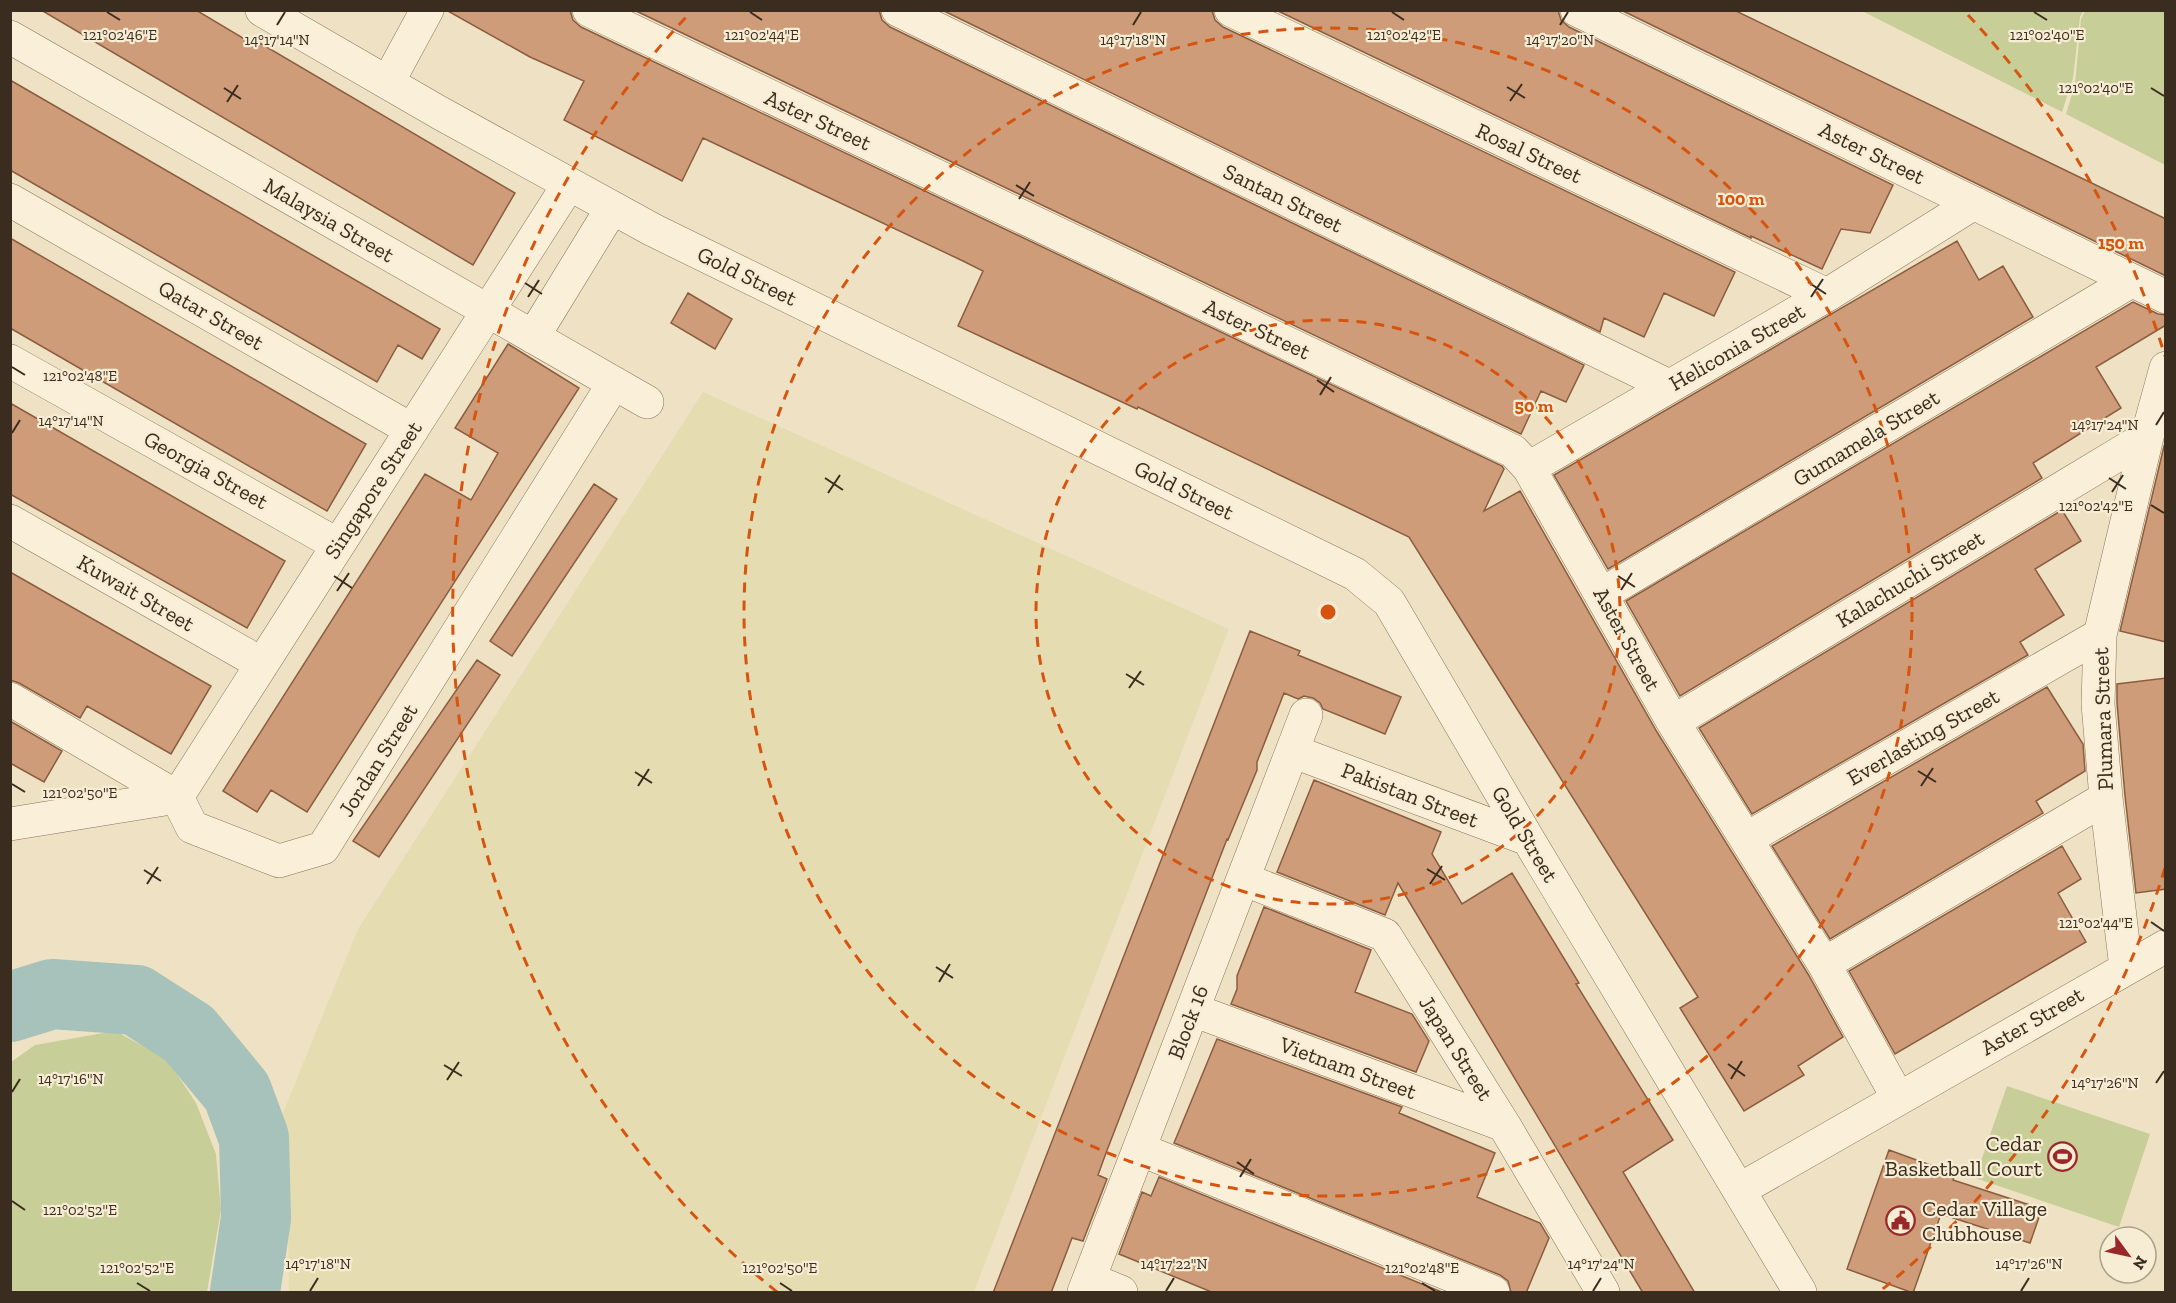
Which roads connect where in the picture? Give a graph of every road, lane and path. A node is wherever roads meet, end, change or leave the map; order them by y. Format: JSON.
{"nodes":[{"id":1,"x":262,"y":10,"type":"edge"},
{"id":2,"x":427,"y":10,"type":"edge"},
{"id":3,"x":590,"y":10,"type":"edge"},
{"id":4,"x":897,"y":10,"type":"edge"},
{"id":5,"x":1231,"y":10,"type":"edge"},
{"id":6,"x":1577,"y":10,"type":"edge"},
{"id":7,"x":10,"y":37,"type":"edge"},
{"id":8,"x":387,"y":82,"type":"junction"},
{"id":9,"x":568,"y":184,"type":"junction"},
{"id":10,"x":10,"y":200,"type":"edge"},
{"id":11,"x":1974,"y":203,"type":"junction"},
{"id":12,"x":612,"y":208,"type":"junction"},
{"id":13,"x":2131,"y":281,"type":"junction"},
{"id":14,"x":1827,"y":295,"type":"junction"},
{"id":15,"x":2166,"y":297,"type":"edge"},
{"id":16,"x":488,"y":311,"type":"junction"},
{"id":17,"x":533,"y":337,"type":"junction"},
{"id":18,"x":10,"y":361,"type":"edge"},
{"id":19,"x":2166,"y":368,"type":"edge"},
{"id":20,"x":615,"y":383,"type":"junction"},
{"id":21,"x":1669,"y":386,"type":"junction"},
{"id":22,"x":647,"y":402,"type":"dead end"},
{"id":23,"x":412,"y":430,"type":"junction"},
{"id":24,"x":2147,"y":437,"type":"junction"},
{"id":25,"x":1529,"y":468,"type":"junction"},
{"id":26,"x":10,"y":521,"type":"edge"},
{"id":27,"x":338,"y":545,"type":"junction"},
{"id":28,"x":1602,"y":594,"type":"junction"},
{"id":29,"x":2100,"y":635,"type":"junction"},
{"id":30,"x":262,"y":664,"type":"junction"},
{"id":31,"x":10,"y":699,"type":"edge"},
{"id":32,"x":1306,"y":715,"type":"dead end"},
{"id":33,"x":1673,"y":722,"type":"junction"},
{"id":34,"x":1292,"y":751,"type":"junction"},
{"id":35,"x":177,"y":797,"type":"junction"},
{"id":36,"x":2106,"y":798,"type":"junction"},
{"id":37,"x":10,"y":824,"type":"edge"},
{"id":38,"x":1746,"y":839,"type":"junction"},
{"id":39,"x":1528,"y":840,"type":"junction"},
{"id":40,"x":1243,"y":879,"type":"junction"},
{"id":41,"x":2166,"y":946,"type":"edge"},
{"id":42,"x":1824,"y":964,"type":"junction"},
{"id":43,"x":2126,"y":968,"type":"junction"},
{"id":44,"x":1193,"y":1010,"type":"junction"},
{"id":45,"x":1898,"y":1098,"type":"junction"},
{"id":46,"x":1504,"y":1125,"type":"junction"},
{"id":47,"x":1139,"y":1149,"type":"junction"},
{"id":48,"x":1739,"y":1190,"type":"junction"},
{"id":49,"x":1086,"y":1286,"type":"edge"},
{"id":50,"x":1121,"y":1293,"type":"edge"},
{"id":51,"x":1493,"y":1293,"type":"edge"},
{"id":52,"x":1603,"y":1293,"type":"edge"},
{"id":53,"x":1800,"y":1293,"type":"edge"}],
"edges":[{"from":1,"to":8,"type":"street","name":"Gold Street"},
{"from":2,"to":8,"type":"street"},
{"from":3,"to":25,"type":"street","name":"Aster Street"},
{"from":4,"to":21,"type":"street","name":"Santan Street"},
{"from":5,"to":14,"type":"street","name":"Rosal Street"},
{"from":6,"to":11,"type":"street","name":"Aster Street"},
{"from":7,"to":16,"type":"street","name":"Malaysia Street"},
{"from":8,"to":9,"type":"street","name":"Gold Street"},
{"from":9,"to":12,"type":"street","name":"Gold Street"},
{"from":9,"to":16,"type":"street","name":"Singapore Street"},
{"from":10,"to":23,"type":"street","name":"Qatar Street"},
{"from":11,"to":13,"type":"street","name":"Aster Street"},
{"from":11,"to":14,"type":"street","name":"Heliconia Street"},
{"from":12,"to":17,"type":"street"},
{"from":12,"to":39,"type":"street","name":"Gold Street"},
{"from":13,"to":15,"type":"street","name":"Aster Street"},
{"from":13,"to":28,"type":"street","name":"Gumamela Street"},
{"from":14,"to":21,"type":"street","name":"Heliconia Street"},
{"from":16,"to":17,"type":"street","name":"Malaysia Street"},
{"from":16,"to":23,"type":"street","name":"Singapore Street"},
{"from":17,"to":20,"type":"street","name":"Malaysia Street"},
{"from":18,"to":27,"type":"street","name":"Georgia Street"},
{"from":19,"to":24,"type":"street","name":"Plumara Street"},
{"from":20,"to":22,"type":"street","name":"Malaysia Street"},
{"from":20,"to":35,"type":"street","name":"Jordan Street"},
{"from":21,"to":25,"type":"street","name":"Heliconia Street"},
{"from":23,"to":27,"type":"street","name":"Singapore Street"},
{"from":24,"to":29,"type":"street","name":"Plumara Street"},
{"from":24,"to":33,"type":"street","name":"Kalachuchi Street"},
{"from":25,"to":28,"type":"street","name":"Aster Street"},
{"from":26,"to":30,"type":"street","name":"Kuwait Street"},
{"from":27,"to":30,"type":"street","name":"Singapore Street"},
{"from":28,"to":33,"type":"street","name":"Aster Street"},
{"from":29,"to":36,"type":"street","name":"Plumara Street"},
{"from":29,"to":38,"type":"street","name":"Everlasting Street"},
{"from":30,"to":35,"type":"street","name":"Singapore Street"},
{"from":31,"to":35,"type":"street"},
{"from":32,"to":34,"type":"street","name":"Block 16"},
{"from":33,"to":38,"type":"street","name":"Aster Street"},
{"from":34,"to":39,"type":"street","name":"Pakistan Street"},
{"from":34,"to":40,"type":"street","name":"Block 16"},
{"from":35,"to":37,"type":"street"},
{"from":36,"to":42,"type":"street"},
{"from":36,"to":43,"type":"street","name":"Plumara Street"},
{"from":38,"to":42,"type":"street","name":"Aster Street"},
{"from":39,"to":48,"type":"street","name":"Gold Street"},
{"from":40,"to":44,"type":"street","name":"Block 16"},
{"from":40,"to":46,"type":"street","name":"Japan Street"},
{"from":41,"to":43,"type":"street","name":"Aster Street"},
{"from":42,"to":45,"type":"street","name":"Aster Street"},
{"from":43,"to":45,"type":"street","name":"Aster Street"},
{"from":44,"to":46,"type":"street","name":"Vietnam Street"},
{"from":44,"to":47,"type":"street","name":"Block 16"},
{"from":45,"to":48,"type":"street","name":"Aster Street"},
{"from":46,"to":52,"type":"street","name":"Japan Street"},
{"from":47,"to":49,"type":"street","name":"Block 16"},
{"from":47,"to":51,"type":"street"},
{"from":48,"to":53,"type":"street","name":"Gold Street"},
{"from":49,"to":50,"type":"street"}]}
